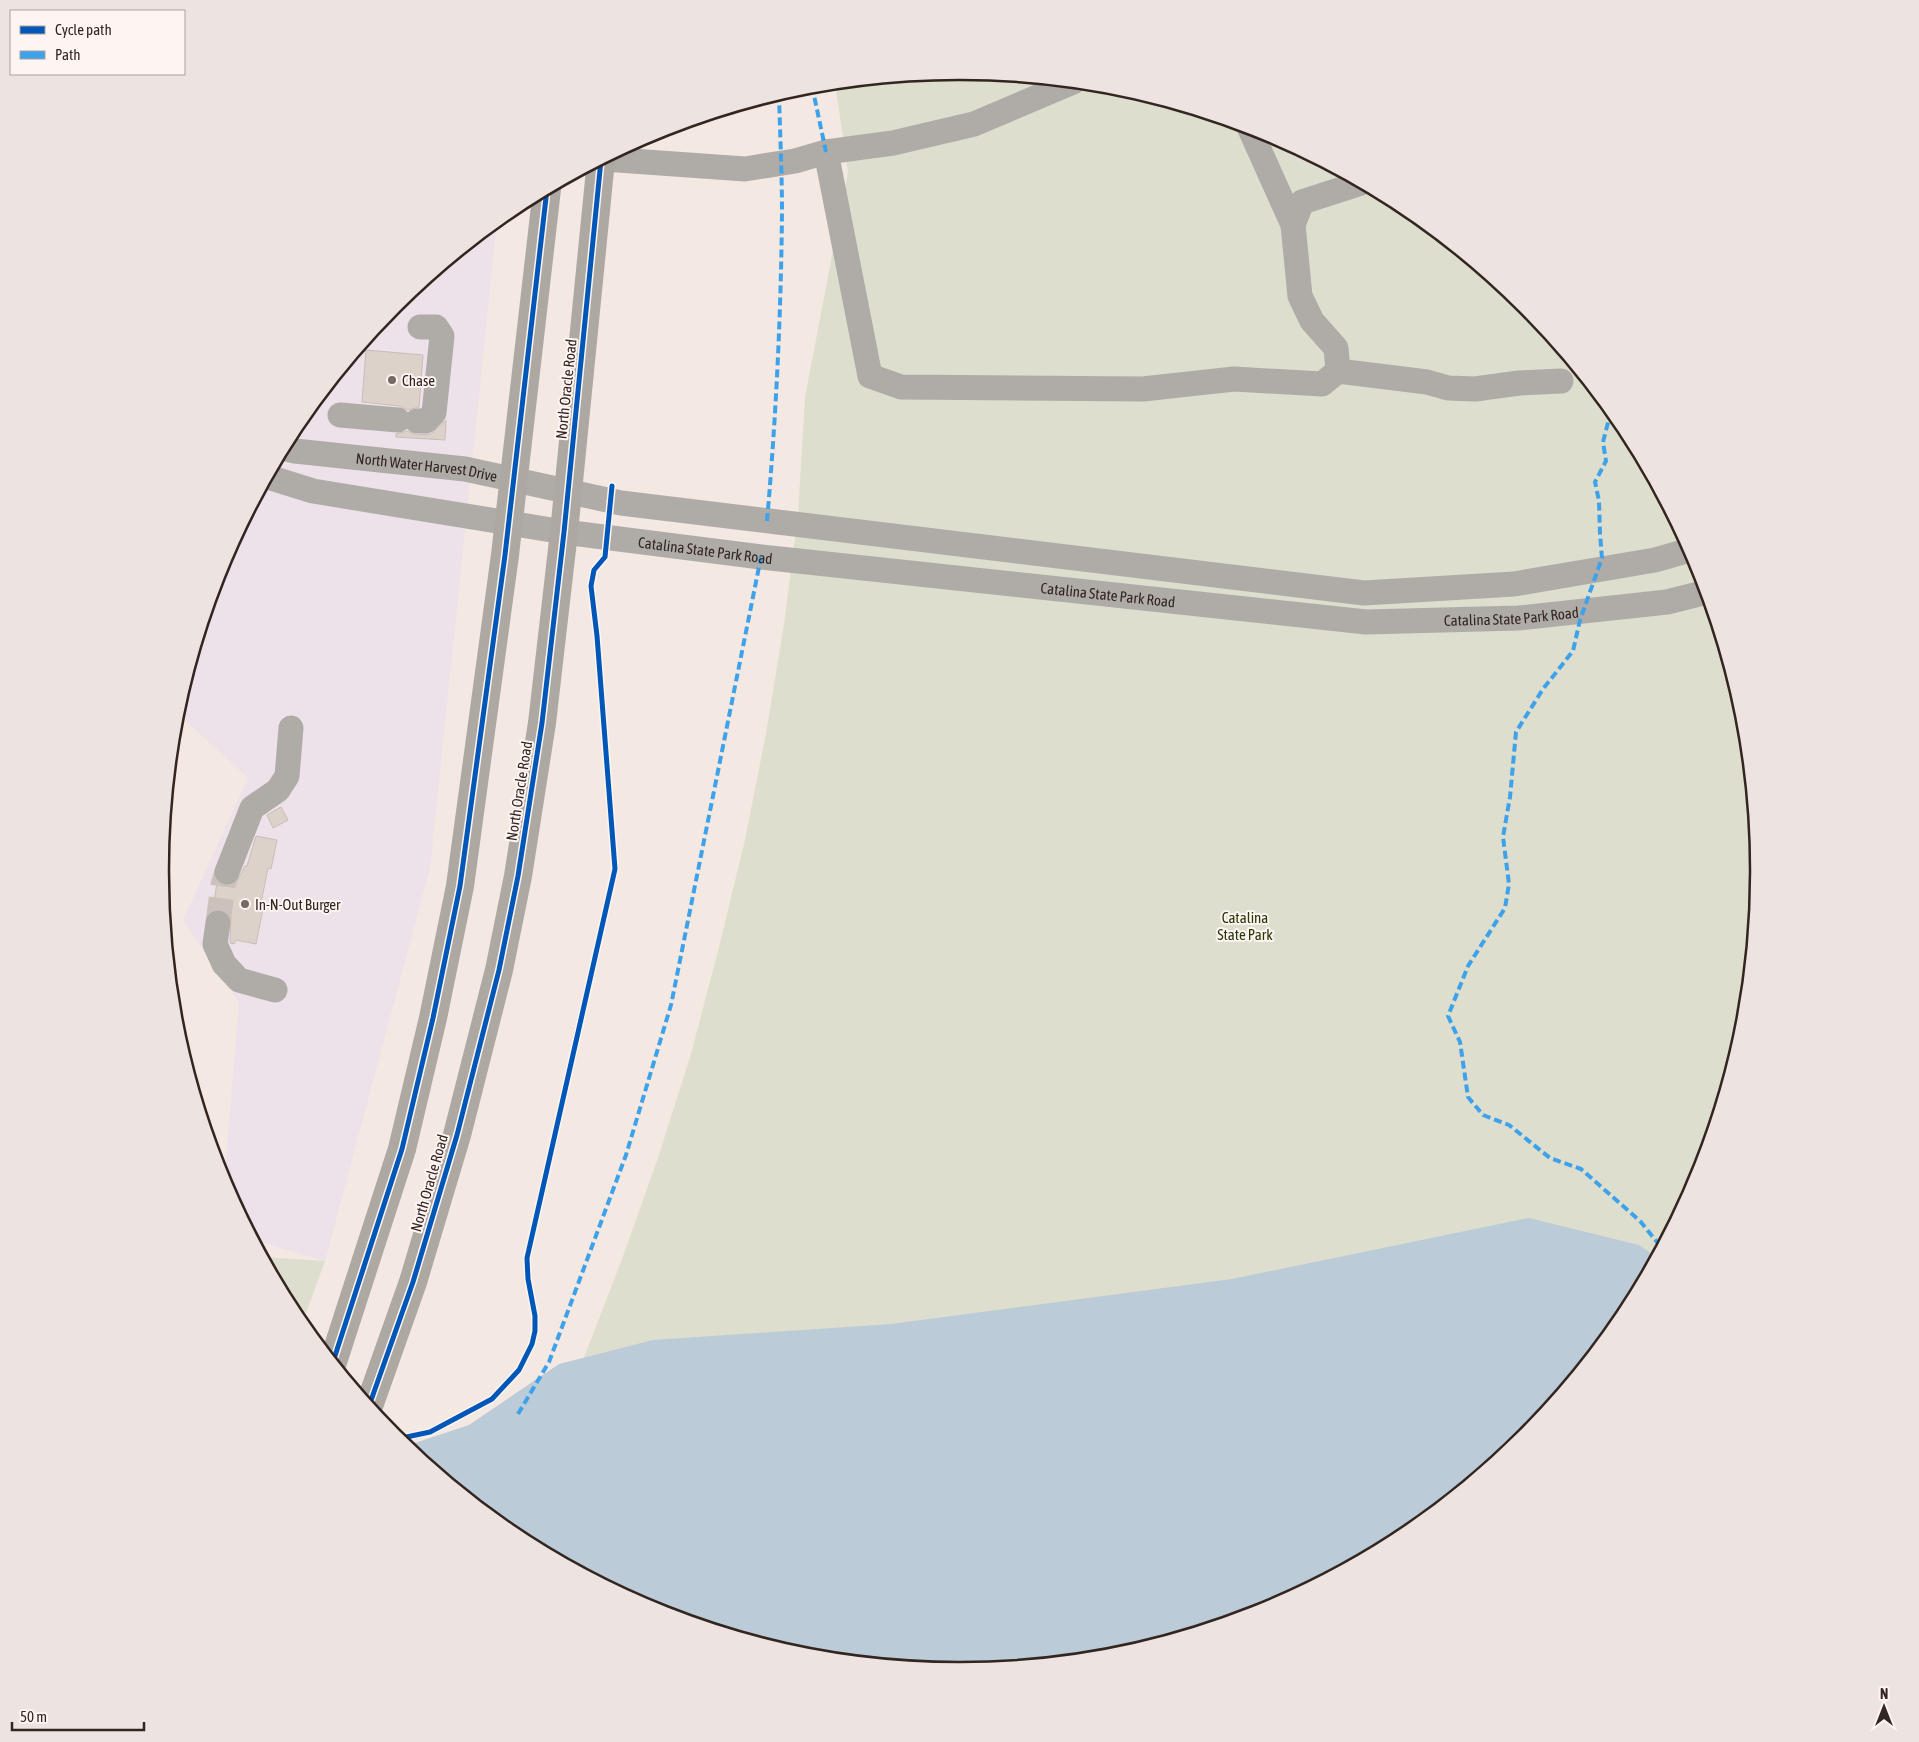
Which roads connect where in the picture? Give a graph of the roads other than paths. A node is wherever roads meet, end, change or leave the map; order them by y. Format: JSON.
{"nodes":[{"id":1,"x":1062,"y":87,"type":"edge"},
{"id":2,"x":1253,"y":137,"type":"edge"},
{"id":3,"x":826,"y":152,"type":"junction"},
{"id":4,"x":613,"y":161,"type":"edge"},
{"id":5,"x":601,"y":167,"type":"edge"},
{"id":6,"x":1354,"y":185,"type":"edge"},
{"id":7,"x":546,"y":197,"type":"edge"},
{"id":8,"x":1293,"y":224,"type":"junction"},
{"id":9,"x":420,"y":327,"type":"dead end"},
{"id":10,"x":1338,"y":371,"type":"junction"},
{"id":11,"x":1561,"y":381,"type":"dead end"},
{"id":12,"x":340,"y":415,"type":"dead end"},
{"id":13,"x":290,"y":450,"type":"edge"},
{"id":14,"x":272,"y":478,"type":"edge"},
{"id":15,"x":514,"y":481,"type":"junction"},
{"id":16,"x":568,"y":492,"type":"junction"},
{"id":17,"x":509,"y":523,"type":"junction"},
{"id":18,"x":803,"y":525,"type":"junction"},
{"id":19,"x":564,"y":532,"type":"junction"},
{"id":20,"x":1683,"y":552,"type":"edge"},
{"id":21,"x":799,"y":561,"type":"junction"},
{"id":22,"x":1700,"y":594,"type":"edge"},
{"id":23,"x":291,"y":728,"type":"dead end"},
{"id":24,"x":227,"y":872,"type":"tunnel mouth"},
{"id":25,"x":218,"y":923,"type":"tunnel mouth"},
{"id":26,"x":275,"y":990,"type":"dead end"},
{"id":27,"x":335,"y":1356,"type":"edge"},
{"id":28,"x":371,"y":1400,"type":"edge"}],
"edges":[{"from":1,"to":3,"type":"street"},
{"from":2,"to":8,"type":"street"},
{"from":3,"to":4,"type":"street"},
{"from":3,"to":10,"type":"street"},
{"from":5,"to":16,"type":"highway","name":"North Oracle Road"},
{"from":6,"to":8,"type":"street"},
{"from":7,"to":15,"type":"highway"},
{"from":8,"to":10,"type":"street"},
{"from":9,"to":12,"type":"street"},
{"from":10,"to":11,"type":"street"},
{"from":13,"to":15,"type":"street","name":"North Water Harvest Drive"},
{"from":14,"to":17,"type":"street"},
{"from":15,"to":16,"type":"street","name":"North Water Harvest Drive"},
{"from":15,"to":17,"type":"highway"},
{"from":16,"to":18,"type":"street","name":"Catalina State Park Road"},
{"from":16,"to":19,"type":"highway","name":"North Oracle Road"},
{"from":17,"to":19,"type":"street","name":"Catalina State Park Road"},
{"from":17,"to":27,"type":"highway"},
{"from":18,"to":20,"type":"street","name":"Catalina State Park Road"},
{"from":18,"to":21,"type":"street"},
{"from":19,"to":21,"type":"street","name":"Catalina State Park Road"},
{"from":19,"to":28,"type":"highway","name":"North Oracle Road"},
{"from":21,"to":22,"type":"street","name":"Catalina State Park Road"},
{"from":23,"to":24,"type":"street"},
{"from":25,"to":26,"type":"street"}]}
